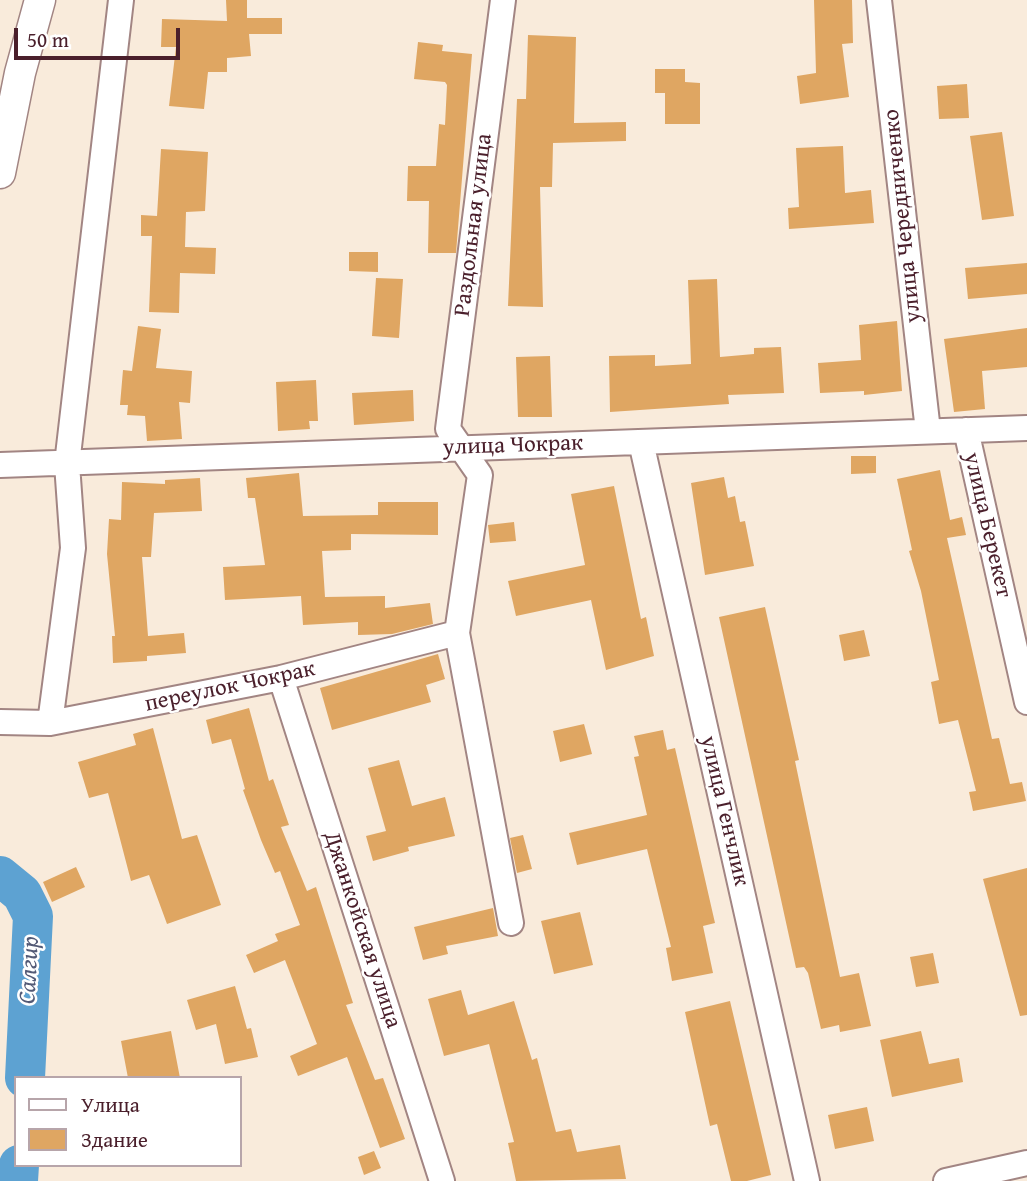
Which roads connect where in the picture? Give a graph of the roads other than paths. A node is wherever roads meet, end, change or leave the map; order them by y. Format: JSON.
{"nodes":[{"id":1,"x":40,"y":0,"type":"edge"},
{"id":2,"x":121,"y":0,"type":"edge"},
{"id":3,"x":503,"y":0,"type":"edge"},
{"id":4,"x":879,"y":0,"type":"edge"},
{"id":5,"x":0,"y":173,"type":"edge"},
{"id":6,"x":1027,"y":428,"type":"edge"},
{"id":7,"x":966,"y":430,"type":"junction"},
{"id":8,"x":928,"y":431,"type":"junction"},
{"id":9,"x":641,"y":442,"type":"junction"},
{"id":10,"x":460,"y":447,"type":"junction"},
{"id":11,"x":67,"y":464,"type":"junction"},
{"id":12,"x":0,"y":465,"type":"edge"},
{"id":13,"x":457,"y":633,"type":"junction"},
{"id":14,"x":281,"y":678,"type":"junction"},
{"id":15,"x":1027,"y":702,"type":"edge"},
{"id":16,"x":0,"y":722,"type":"edge"},
{"id":17,"x":50,"y":723,"type":"junction"},
{"id":18,"x":512,"y":923,"type":"dead end"},
{"id":19,"x":1027,"y":1163,"type":"edge"},
{"id":20,"x":442,"y":1181,"type":"edge"},
{"id":21,"x":807,"y":1181,"type":"edge"},
{"id":22,"x":946,"y":1181,"type":"edge"}],
"edges":[{"from":1,"to":5,"type":"main road"},
{"from":2,"to":11,"type":"street"},
{"from":3,"to":10,"type":"street","name":"Раздольная улица"},
{"from":4,"to":8,"type":"street","name":"улица Чередниченко"},
{"from":6,"to":7,"type":"street","name":"улица Чокрак"},
{"from":7,"to":8,"type":"street","name":"улица Чокрак"},
{"from":7,"to":15,"type":"street","name":"улица Берекет"},
{"from":8,"to":9,"type":"street","name":"улица Чокрак"},
{"from":9,"to":10,"type":"street","name":"улица Чокрак"},
{"from":9,"to":21,"type":"street","name":"улица Генчлик"},
{"from":10,"to":11,"type":"street","name":"улица Чокрак"},
{"from":10,"to":13,"type":"street","name":"Раздольная улица"},
{"from":11,"to":12,"type":"street","name":"улица Чокрак"},
{"from":11,"to":17,"type":"street"},
{"from":13,"to":14,"type":"street","name":"переулок Чокрак"},
{"from":13,"to":18,"type":"street","name":"Раздольная улица"},
{"from":14,"to":17,"type":"street","name":"переулок Чокрак"},
{"from":14,"to":20,"type":"street","name":"Джанкойская улица"},
{"from":16,"to":17,"type":"street","name":"переулок Чокрак"},
{"from":19,"to":22,"type":"street"}]}
